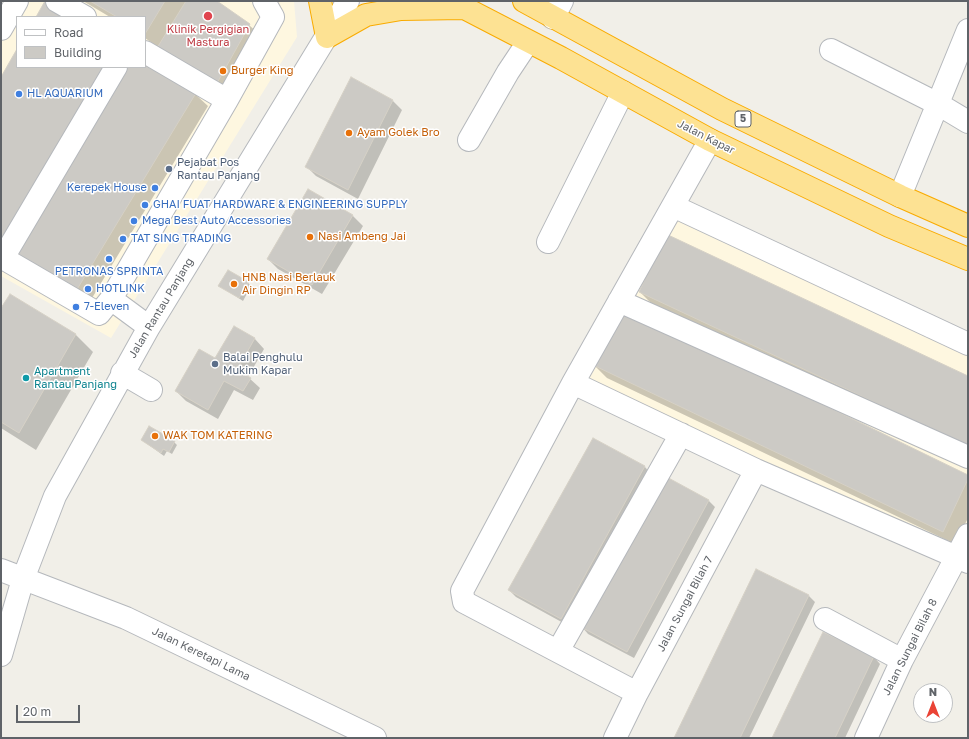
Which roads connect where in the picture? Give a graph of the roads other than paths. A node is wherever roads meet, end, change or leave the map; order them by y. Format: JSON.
{"nodes":[{"id":1,"x":17,"y":1,"type":"edge"},
{"id":2,"x":58,"y":1,"type":"edge"},
{"id":3,"x":264,"y":1,"type":"edge"},
{"id":4,"x":320,"y":1,"type":"edge"},
{"id":5,"x":348,"y":1,"type":"edge"},
{"id":6,"x":524,"y":1,"type":"edge"},
{"id":7,"x":457,"y":4,"type":"edge"},
{"id":8,"x":558,"y":9,"type":"edge"},
{"id":9,"x":83,"y":16,"type":"edge"},
{"id":10,"x":1,"y":29,"type":"edge"},
{"id":11,"x":968,"y":30,"type":"edge"},
{"id":12,"x":327,"y":37,"type":"junction"},
{"id":13,"x":528,"y":42,"type":"junction"},
{"id":14,"x":831,"y":50,"type":"dead end"},
{"id":15,"x":146,"y":53,"type":"edge"},
{"id":16,"x":115,"y":68,"type":"edge"},
{"id":17,"x":623,"y":92,"type":"junction"},
{"id":18,"x":227,"y":100,"type":"junction"},
{"id":19,"x":938,"y":104,"type":"junction"},
{"id":20,"x":968,"y":122,"type":"edge"},
{"id":21,"x":469,"y":140,"type":"dead end"},
{"id":22,"x":710,"y":140,"type":"junction"},
{"id":23,"x":900,"y":196,"type":"junction"},
{"id":24,"x":673,"y":206,"type":"junction"},
{"id":25,"x":968,"y":226,"type":"edge"},
{"id":26,"x":548,"y":242,"type":"dead end"},
{"id":27,"x":2,"y":257,"type":"edge"},
{"id":28,"x":968,"y":259,"type":"edge"},
{"id":29,"x":111,"y":299,"type":"junction"},
{"id":30,"x":619,"y":301,"type":"junction"},
{"id":31,"x":149,"y":327,"type":"junction"},
{"id":32,"x":968,"y":344,"type":"edge"},
{"id":33,"x":122,"y":373,"type":"junction"},
{"id":34,"x":573,"y":383,"type":"junction"},
{"id":35,"x":151,"y":390,"type":"dead end"},
{"id":36,"x":680,"y":434,"type":"junction"},
{"id":37,"x":968,"y":458,"type":"edge"},
{"id":38,"x":756,"y":470,"type":"junction"},
{"id":39,"x":968,"y":535,"type":"edge"},
{"id":40,"x":962,"y":560,"type":"edge"},
{"id":41,"x":1,"y":570,"type":"edge"},
{"id":42,"x":23,"y":579,"type":"junction"},
{"id":43,"x":825,"y":618,"type":"dead end"},
{"id":44,"x":558,"y":651,"type":"junction"},
{"id":45,"x":1,"y":655,"type":"edge"},
{"id":46,"x":902,"y":660,"type":"junction"},
{"id":47,"x":637,"y":693,"type":"junction"},
{"id":48,"x":375,"y":738,"type":"edge"},
{"id":49,"x":615,"y":738,"type":"edge"},
{"id":50,"x":866,"y":738,"type":"edge"}],
"edges":[{"from":1,"to":10,"type":"street"},
{"from":2,"to":9,"type":"street"},
{"from":3,"to":18,"type":"street"},
{"from":4,"to":12,"type":"highway"},
{"from":5,"to":12,"type":"street","name":"Jalan Rantau Panjang"},
{"from":6,"to":8,"type":"highway","number":"5"},
{"from":7,"to":12,"type":"highway"},
{"from":7,"to":13,"type":"highway","name":"Jalan Kapar"},
{"from":8,"to":23,"type":"highway","number":"5"},
{"from":11,"to":19,"type":"street"},
{"from":12,"to":31,"type":"street","name":"Jalan Rantau Panjang"},
{"from":13,"to":17,"type":"highway","name":"Jalan Kapar"},
{"from":13,"to":21,"type":"street"},
{"from":14,"to":19,"type":"street"},
{"from":15,"to":18,"type":"street"},
{"from":16,"to":27,"type":"street"},
{"from":17,"to":22,"type":"highway","name":"Jalan Kapar"},
{"from":17,"to":26,"type":"street"},
{"from":18,"to":29,"type":"street"},
{"from":19,"to":20,"type":"street"},
{"from":19,"to":23,"type":"street"},
{"from":22,"to":24,"type":"street"},
{"from":22,"to":28,"type":"highway","name":"Jalan Kapar"},
{"from":23,"to":25,"type":"highway","number":"5"},
{"from":24,"to":30,"type":"street"},
{"from":24,"to":32,"type":"street"},
{"from":27,"to":29,"type":"street"},
{"from":29,"to":31,"type":"street"},
{"from":30,"to":34,"type":"street"},
{"from":30,"to":37,"type":"street"},
{"from":31,"to":33,"type":"street","name":"Jalan Rantau Panjang"},
{"from":33,"to":35,"type":"street"},
{"from":33,"to":42,"type":"street","name":"Jalan Rantau Panjang"},
{"from":34,"to":36,"type":"street"},
{"from":34,"to":44,"type":"street"},
{"from":36,"to":38,"type":"street"},
{"from":36,"to":44,"type":"street"},
{"from":38,"to":40,"type":"street"},
{"from":38,"to":47,"type":"street","name":"Jalan Sungai Bilah 7"},
{"from":39,"to":40,"type":"street","name":"Jalan Sungai Bilah 8"},
{"from":40,"to":46,"type":"street","name":"Jalan Sungai Bilah 8"},
{"from":41,"to":42,"type":"street","name":"Jalan Keretapi Lama"},
{"from":42,"to":45,"type":"street","name":"Jalan Rantau Panjang"},
{"from":42,"to":48,"type":"street","name":"Jalan Keretapi Lama"},
{"from":43,"to":46,"type":"street"},
{"from":44,"to":47,"type":"street"},
{"from":46,"to":50,"type":"street","name":"Jalan Sungai Bilah 8"},
{"from":47,"to":49,"type":"street","name":"Jalan Sungai Bilah 7"}]}
